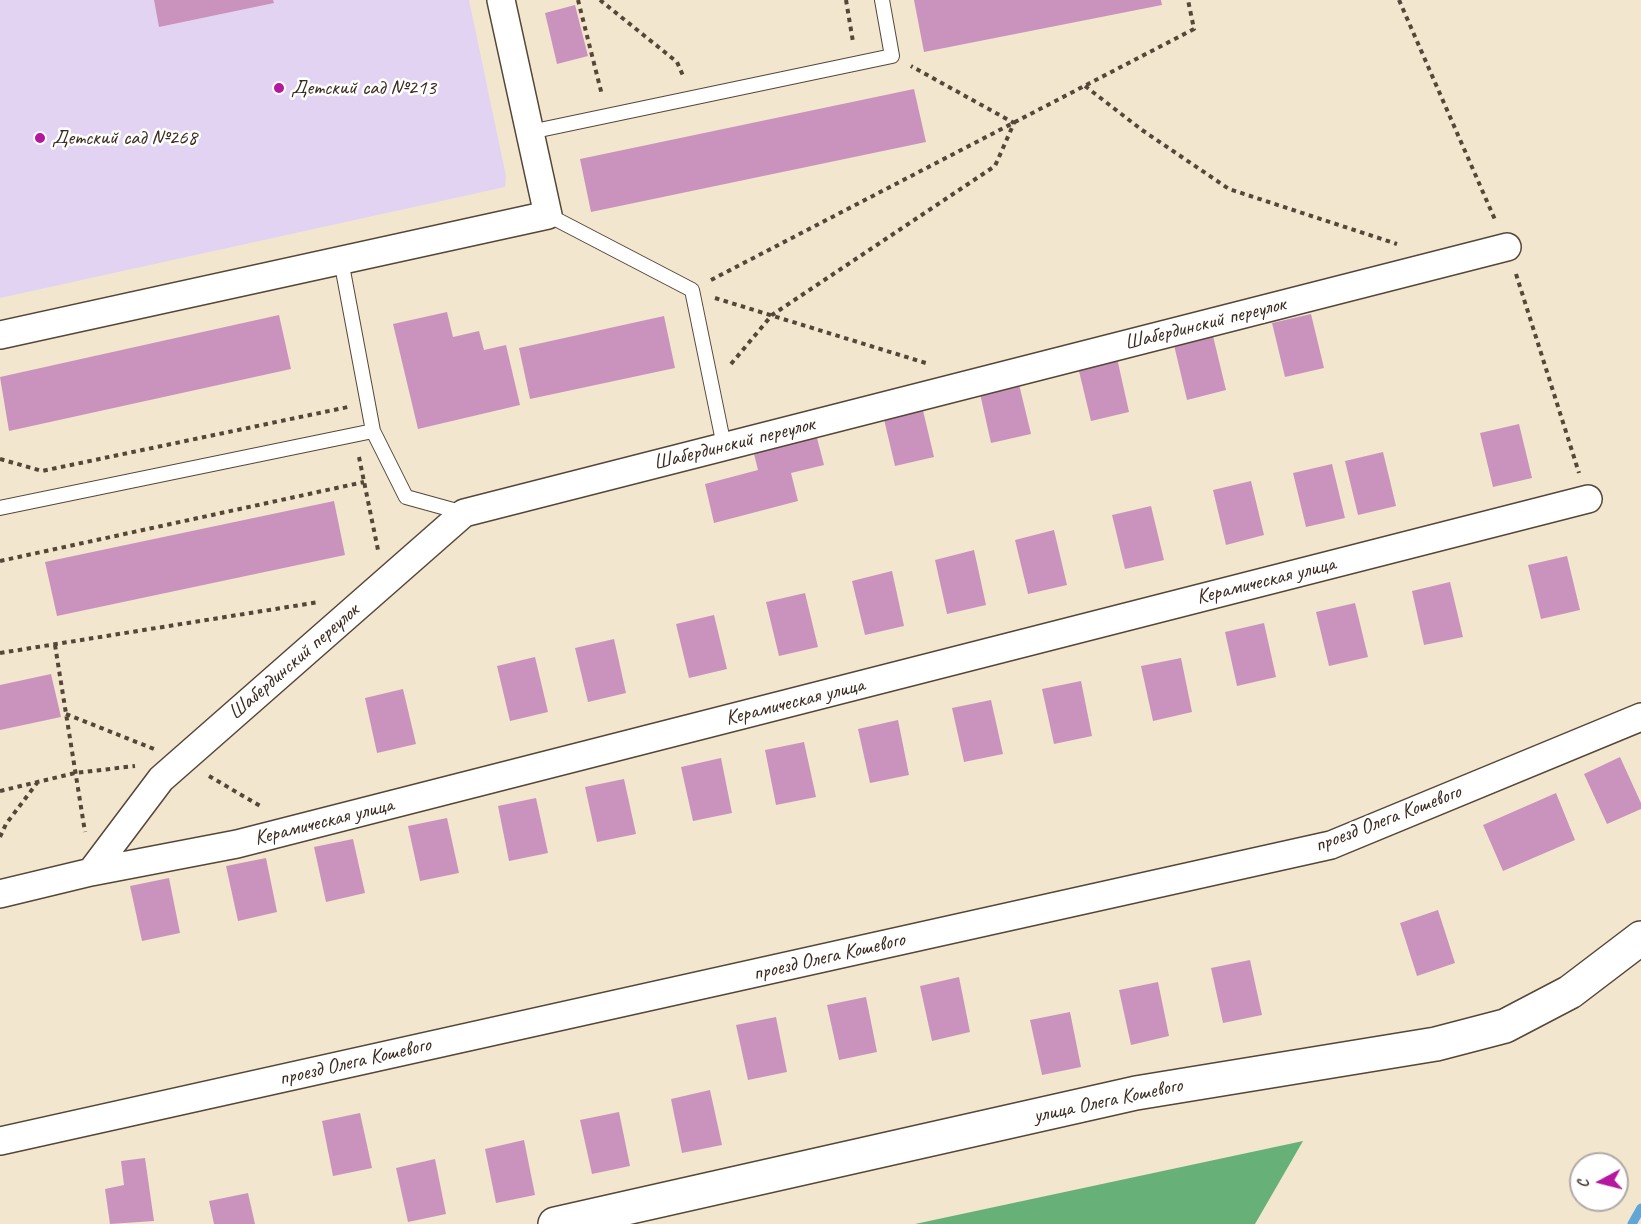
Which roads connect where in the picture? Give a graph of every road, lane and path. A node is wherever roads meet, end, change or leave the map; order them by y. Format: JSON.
{"nodes":[{"id":1,"x":501,"y":0,"type":"edge"},
{"id":2,"x":578,"y":0,"type":"edge"},
{"id":3,"x":600,"y":0,"type":"edge"},
{"id":4,"x":846,"y":0,"type":"edge"},
{"id":5,"x":882,"y":0,"type":"edge"},
{"id":6,"x":1188,"y":0,"type":"edge"},
{"id":7,"x":892,"y":56,"type":"junction"},
{"id":8,"x":857,"y":63,"type":"junction"},
{"id":9,"x":1085,"y":86,"type":"junction"},
{"id":10,"x":693,"y":98,"type":"junction"},
{"id":11,"x":607,"y":116,"type":"junction"},
{"id":12,"x":1014,"y":123,"type":"junction"},
{"id":13,"x":530,"y":132,"type":"junction"},
{"id":14,"x":548,"y":215,"type":"junction"},
{"id":15,"x":1507,"y":247,"type":"dead end"},
{"id":16,"x":341,"y":260,"type":"junction"},
{"id":17,"x":1449,"y":262,"type":"junction"},
{"id":18,"x":692,"y":290,"type":"junction"},
{"id":19,"x":772,"y":315,"type":"junction"},
{"id":20,"x":0,"y":334,"type":"edge"},
{"id":21,"x":983,"y":380,"type":"junction"},
{"id":22,"x":711,"y":387,"type":"junction"},
{"id":23,"x":367,"y":403,"type":"junction"},
{"id":24,"x":348,"y":407,"type":"junction"},
{"id":25,"x":373,"y":431,"type":"junction"},
{"id":26,"x":354,"y":435,"type":"junction"},
{"id":27,"x":724,"y":446,"type":"junction"},
{"id":28,"x":0,"y":459,"type":"edge"},
{"id":29,"x":364,"y":482,"type":"junction"},
{"id":30,"x":1588,"y":499,"type":"dead end"},
{"id":31,"x":0,"y":508,"type":"edge"},
{"id":32,"x":464,"y":513,"type":"junction"},
{"id":33,"x":0,"y":561,"type":"edge"},
{"id":34,"x":384,"y":583,"type":"junction"},
{"id":35,"x":326,"y":600,"type":"dead end"},
{"id":36,"x":55,"y":645,"type":"junction"},
{"id":37,"x":0,"y":654,"type":"edge"},
{"id":38,"x":1641,"y":717,"type":"edge"},
{"id":39,"x":182,"y":760,"type":"junction"},
{"id":40,"x":75,"y":773,"type":"junction"},
{"id":41,"x":38,"y":782,"type":"junction"},
{"id":42,"x":0,"y":791,"type":"edge"},
{"id":43,"x":0,"y":837,"type":"edge"},
{"id":44,"x":91,"y":872,"type":"junction"},
{"id":45,"x":0,"y":894,"type":"edge"},
{"id":46,"x":1641,"y":938,"type":"edge"},
{"id":47,"x":0,"y":1141,"type":"edge"},
{"id":48,"x":555,"y":1224,"type":"edge"}],
"edges":[{"from":1,"to":13,"type":"street"},
{"from":2,"to":11,"type":"path"},
{"from":3,"to":10,"type":"path"},
{"from":4,"to":8,"type":"path"},
{"from":5,"to":7,"type":"lane"},
{"from":6,"to":9,"type":"path"},
{"from":7,"to":8,"type":"lane"},
{"from":7,"to":12,"type":"path"},
{"from":8,"to":10,"type":"lane"},
{"from":9,"to":12,"type":"path"},
{"from":9,"to":17,"type":"path"},
{"from":10,"to":11,"type":"lane"},
{"from":11,"to":13,"type":"lane"},
{"from":12,"to":18,"type":"path"},
{"from":12,"to":19,"type":"path"},
{"from":13,"to":14,"type":"street"},
{"from":14,"to":16,"type":"street"},
{"from":14,"to":18,"type":"lane"},
{"from":15,"to":17,"type":"street","name":"Шабердинский переулок"},
{"from":16,"to":20,"type":"street"},
{"from":16,"to":23,"type":"lane"},
{"from":17,"to":21,"type":"street","name":"Шабердинский переулок"},
{"from":18,"to":19,"type":"path"},
{"from":18,"to":22,"type":"lane"},
{"from":19,"to":21,"type":"path"},
{"from":19,"to":22,"type":"path"},
{"from":21,"to":27,"type":"street","name":"Шабердинский переулок"},
{"from":22,"to":27,"type":"lane"},
{"from":23,"to":24,"type":"path"},
{"from":23,"to":25,"type":"lane"},
{"from":24,"to":26,"type":"path"},
{"from":24,"to":28,"type":"path"},
{"from":25,"to":26,"type":"lane"},
{"from":25,"to":32,"type":"lane"},
{"from":26,"to":29,"type":"path"},
{"from":26,"to":31,"type":"lane"},
{"from":27,"to":32,"type":"street","name":"Шабердинский переулок"},
{"from":29,"to":33,"type":"path"},
{"from":29,"to":34,"type":"path"},
{"from":30,"to":44,"type":"street","name":"Керамическая улица"},
{"from":32,"to":34,"type":"street","name":"Шабердинский переулок"},
{"from":34,"to":39,"type":"street","name":"Шабердинский переулок"},
{"from":35,"to":36,"type":"path"},
{"from":36,"to":37,"type":"path"},
{"from":36,"to":40,"type":"path"},
{"from":38,"to":47,"type":"street","name":"проезд Олега Кошевого"},
{"from":39,"to":40,"type":"path"},
{"from":39,"to":44,"type":"street","name":"Шабердинский переулок"},
{"from":40,"to":41,"type":"path"},
{"from":40,"to":44,"type":"path"},
{"from":41,"to":42,"type":"path"},
{"from":41,"to":43,"type":"path"},
{"from":44,"to":45,"type":"street","name":"Керамическая улица"},
{"from":46,"to":48,"type":"main road","name":"улица Олега Кошевого"}]}
